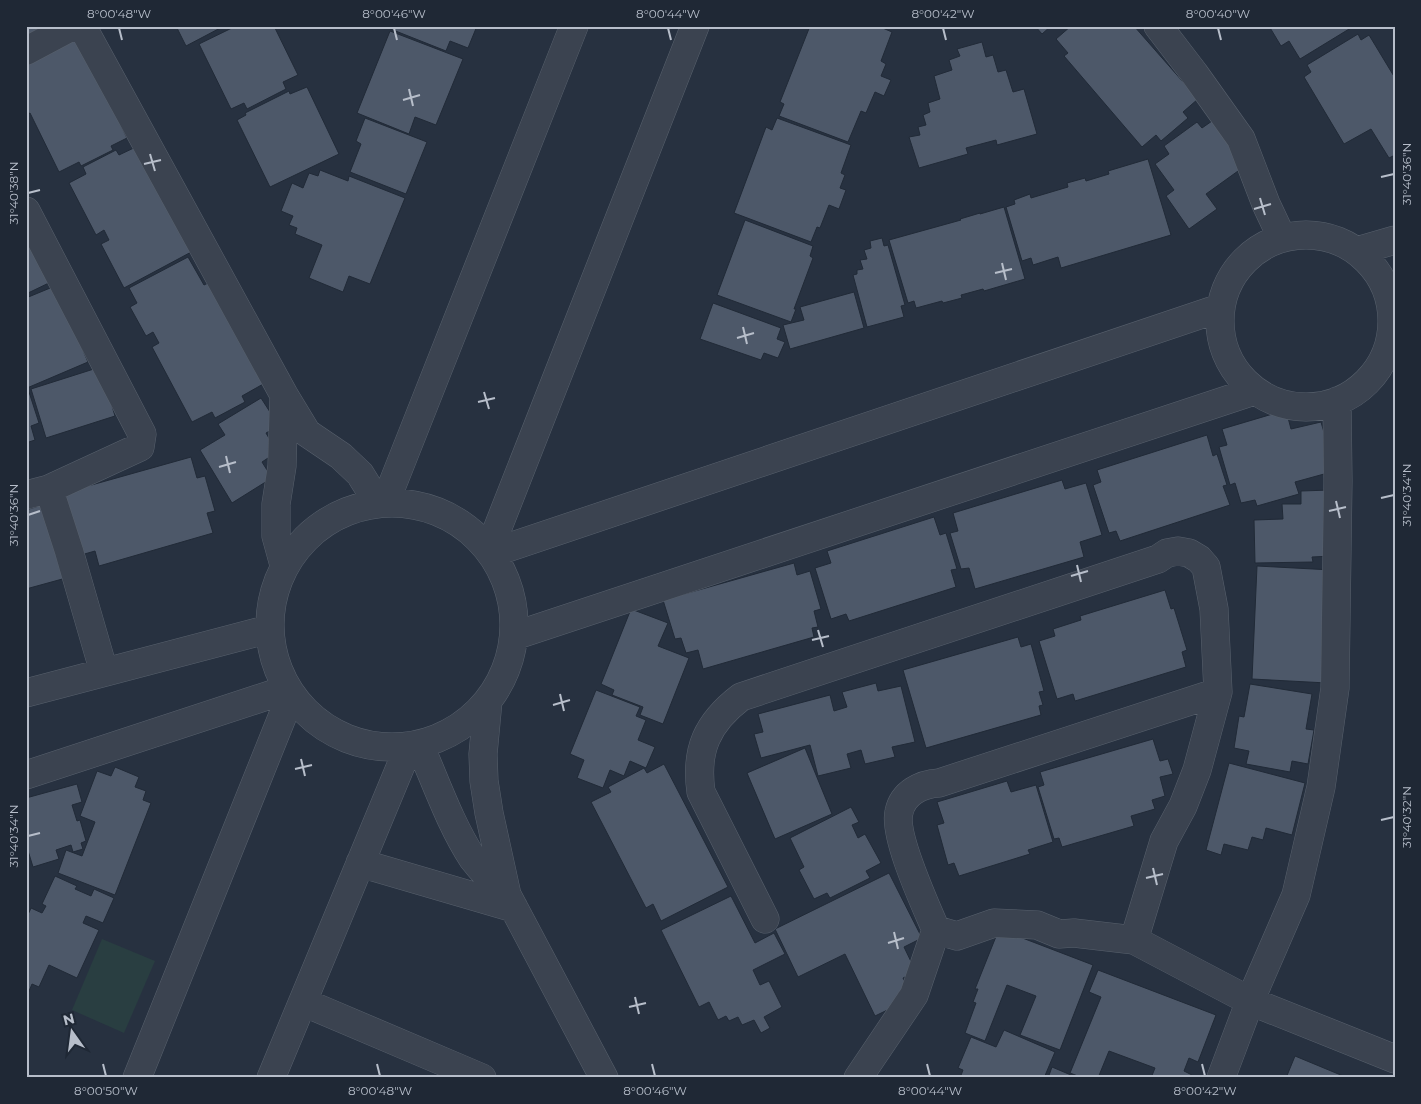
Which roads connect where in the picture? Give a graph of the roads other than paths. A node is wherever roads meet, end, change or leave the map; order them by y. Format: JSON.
{"nodes":[{"id":1,"x":73,"y":26,"type":"edge"},
{"id":2,"x":82,"y":26,"type":"edge"},
{"id":3,"x":574,"y":26,"type":"edge"},
{"id":4,"x":695,"y":26,"type":"edge"},
{"id":5,"x":1158,"y":26,"type":"edge"},
{"id":6,"x":26,"y":51,"type":"edge"},
{"id":7,"x":26,"y":211,"type":"edge"},
{"id":8,"x":1282,"y":238,"type":"junction"},
{"id":9,"x":1395,"y":240,"type":"edge"},
{"id":10,"x":1357,"y":251,"type":"junction"},
{"id":11,"x":1220,"y":308,"type":"junction"},
{"id":12,"x":1393,"y":338,"type":"edge"},
{"id":13,"x":1254,"y":391,"type":"junction"},
{"id":14,"x":284,"y":396,"type":"junction"},
{"id":15,"x":1337,"y":401,"type":"junction"},
{"id":16,"x":37,"y":492,"type":"edge"},
{"id":17,"x":382,"y":503,"type":"junction"},
{"id":18,"x":490,"y":551,"type":"junction"},
{"id":19,"x":284,"y":565,"type":"junction"},
{"id":20,"x":269,"y":629,"type":"junction"},
{"id":21,"x":514,"y":636,"type":"junction"},
{"id":22,"x":104,"y":672,"type":"junction"},
{"id":23,"x":290,"y":692,"type":"junction"},
{"id":24,"x":1218,"y":692,"type":"junction"},
{"id":25,"x":26,"y":693,"type":"edge"},
{"id":26,"x":488,"y":701,"type":"junction"},
{"id":27,"x":414,"y":745,"type":"junction"},
{"id":28,"x":26,"y":774,"type":"edge"},
{"id":29,"x":360,"y":863,"type":"junction"},
{"id":30,"x":511,"y":902,"type":"junction"},
{"id":31,"x":765,"y":919,"type":"dead end"},
{"id":32,"x":936,"y":930,"type":"junction"},
{"id":33,"x":1134,"y":940,"type":"junction"},
{"id":34,"x":1250,"y":1001,"type":"junction"},
{"id":35,"x":302,"y":1002,"type":"junction"},
{"id":36,"x":1395,"y":1059,"type":"edge"},
{"id":37,"x":136,"y":1078,"type":"edge"},
{"id":38,"x":271,"y":1078,"type":"edge"},
{"id":39,"x":482,"y":1078,"type":"edge"},
{"id":40,"x":604,"y":1078,"type":"edge"},
{"id":41,"x":858,"y":1078,"type":"edge"},
{"id":42,"x":1221,"y":1078,"type":"edge"}],
"edges":[{"from":1,"to":6,"type":"street"},
{"from":2,"to":14,"type":"street"},
{"from":3,"to":17,"type":"street"},
{"from":4,"to":18,"type":"street"},
{"from":5,"to":8,"type":"street"},
{"from":7,"to":16,"type":"street"},
{"from":8,"to":10,"type":"street"},
{"from":8,"to":11,"type":"street"},
{"from":9,"to":10,"type":"street"},
{"from":10,"to":12,"type":"street"},
{"from":11,"to":13,"type":"street"},
{"from":11,"to":18,"type":"street"},
{"from":12,"to":15,"type":"street"},
{"from":13,"to":15,"type":"street"},
{"from":13,"to":21,"type":"street"},
{"from":14,"to":17,"type":"street"},
{"from":14,"to":19,"type":"street"},
{"from":15,"to":34,"type":"street"},
{"from":16,"to":22,"type":"street"},
{"from":17,"to":18,"type":"street"},
{"from":17,"to":19,"type":"street"},
{"from":18,"to":21,"type":"street"},
{"from":19,"to":20,"type":"street"},
{"from":20,"to":22,"type":"street"},
{"from":20,"to":23,"type":"street"},
{"from":21,"to":26,"type":"street"},
{"from":22,"to":25,"type":"street"},
{"from":23,"to":27,"type":"street"},
{"from":23,"to":28,"type":"street"},
{"from":23,"to":37,"type":"street"},
{"from":24,"to":31,"type":"street"},
{"from":24,"to":32,"type":"street"},
{"from":24,"to":33,"type":"street"},
{"from":26,"to":27,"type":"street"},
{"from":26,"to":30,"type":"street"},
{"from":27,"to":29,"type":"street"},
{"from":27,"to":30,"type":"street"},
{"from":29,"to":30,"type":"street"},
{"from":29,"to":35,"type":"street"},
{"from":30,"to":40,"type":"street"},
{"from":32,"to":33,"type":"street"},
{"from":32,"to":41,"type":"street"},
{"from":33,"to":34,"type":"street"},
{"from":34,"to":36,"type":"street"},
{"from":34,"to":42,"type":"street"},
{"from":35,"to":38,"type":"street"},
{"from":35,"to":39,"type":"street"}]}
